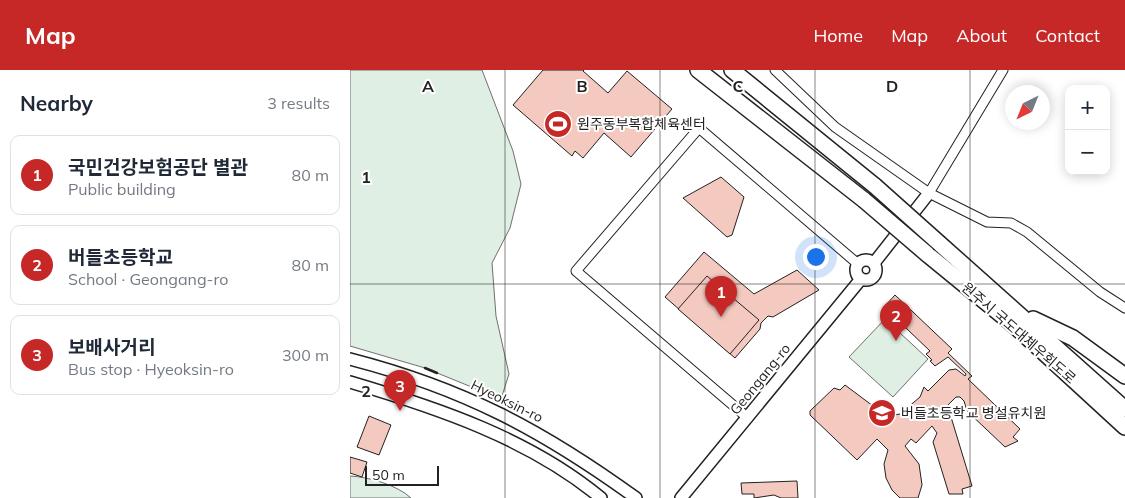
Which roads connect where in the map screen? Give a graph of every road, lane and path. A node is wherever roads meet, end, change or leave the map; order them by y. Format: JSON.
{"nodes":[{"id":1,"x":698,"y":70,"type":"edge"},
{"id":2,"x":732,"y":70,"type":"edge"},
{"id":3,"x":775,"y":70,"type":"edge"},
{"id":4,"x":1003,"y":70,"type":"edge"},
{"id":5,"x":929,"y":193,"type":"junction"},
{"id":6,"x":874,"y":263,"type":"junction"},
{"id":7,"x":858,"y":264,"type":"junction"},
{"id":8,"x":861,"y":279,"type":"junction"},
{"id":9,"x":1125,"y":308,"type":"edge"},
{"id":10,"x":1017,"y":319,"type":"junction"},
{"id":11,"x":350,"y":359,"type":"edge"},
{"id":12,"x":1125,"y":376,"type":"edge"},
{"id":13,"x":350,"y":382,"type":"edge"},
{"id":14,"x":1117,"y":408,"type":"edge"},
{"id":15,"x":748,"y":418,"type":"junction"},
{"id":16,"x":1125,"y":427,"type":"edge"},
{"id":17,"x":1125,"y":438,"type":"edge"},
{"id":18,"x":602,"y":498,"type":"edge"},
{"id":19,"x":636,"y":498,"type":"edge"},
{"id":20,"x":682,"y":498,"type":"edge"}],
"edges":[{"from":1,"to":10,"type":"highway","name":"원주시 국도대체우회도로","bridge":true},
{"from":2,"to":10,"type":"highway","name":"원주시 국도대체우회도로","bridge":true},
{"from":3,"to":5,"type":"street"},
{"from":4,"to":5,"type":"street"},
{"from":5,"to":6,"type":"street"},
{"from":5,"to":9,"type":"street"},
{"from":6,"to":7,"type":"street"},
{"from":6,"to":8,"type":"street"},
{"from":7,"to":8,"type":"street"},
{"from":7,"to":15,"type":"street"},
{"from":8,"to":15,"type":"street","name":"Geongang-ro"},
{"from":10,"to":12,"type":"highway"},
{"from":10,"to":14,"type":"highway","name":"원주시 국도대체우회도로"},
{"from":10,"to":17,"type":"highway"},
{"from":11,"to":19,"type":"street","name":"Hyeoksin-ro"},
{"from":13,"to":18,"type":"street"},
{"from":14,"to":16,"type":"highway","name":"원주시 국도대체우회도로"},
{"from":15,"to":20,"type":"street","name":"Geongang-ro"}]}
